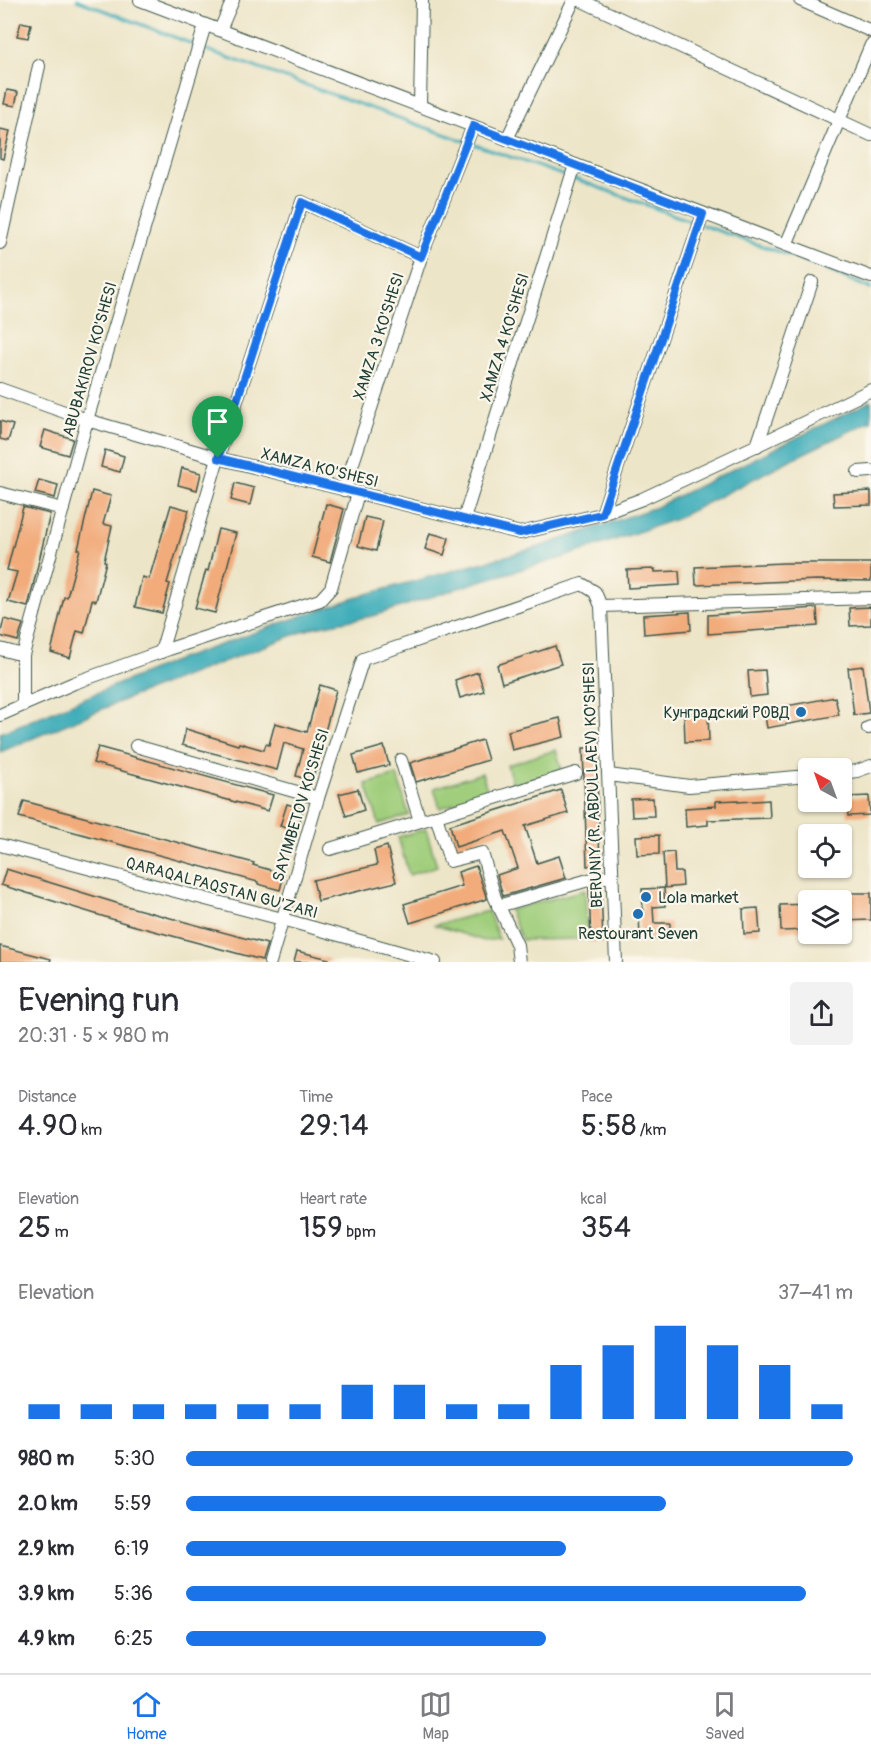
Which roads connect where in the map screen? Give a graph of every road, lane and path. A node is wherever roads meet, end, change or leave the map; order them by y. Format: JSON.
{"nodes":[{"id":1,"x":140,"y":0,"type":"edge"},
{"id":2,"x":233,"y":0,"type":"edge"},
{"id":3,"x":423,"y":0,"type":"edge"},
{"id":4,"x":574,"y":0,"type":"edge"},
{"id":5,"x":580,"y":0,"type":"edge"},
{"id":6,"x":800,"y":0,"type":"edge"},
{"id":7,"x":205,"y":25,"type":"junction"},
{"id":8,"x":220,"y":30,"type":"junction"},
{"id":9,"x":871,"y":31,"type":"edge"},
{"id":10,"x":871,"y":45,"type":"edge"},
{"id":11,"x":39,"y":66,"type":"dead end"},
{"id":12,"x":420,"y":106,"type":"junction"},
{"id":13,"x":839,"y":121,"type":"junction"},
{"id":14,"x":473,"y":126,"type":"junction"},
{"id":15,"x":871,"y":135,"type":"edge"},
{"id":16,"x":507,"y":139,"type":"junction"},
{"id":17,"x":575,"y":165,"type":"junction"},
{"id":18,"x":703,"y":214,"type":"junction"},
{"id":19,"x":0,"y":243,"type":"edge"},
{"id":20,"x":786,"y":245,"type":"junction"},
{"id":21,"x":421,"y":257,"type":"junction"},
{"id":22,"x":871,"y":277,"type":"edge"},
{"id":23,"x":812,"y":282,"type":"dead end"},
{"id":24,"x":0,"y":389,"type":"edge"},
{"id":25,"x":871,"y":390,"type":"edge"},
{"id":26,"x":87,"y":420,"type":"junction"},
{"id":27,"x":757,"y":446,"type":"junction"},
{"id":28,"x":218,"y":458,"type":"junction"},
{"id":29,"x":871,"y":471,"type":"edge"},
{"id":30,"x":858,"y":472,"type":"dead end"},
{"id":31,"x":344,"y":490,"type":"junction"},
{"id":32,"x":0,"y":493,"type":"edge"},
{"id":33,"x":358,"y":493,"type":"junction"},
{"id":34,"x":63,"y":509,"type":"junction"},
{"id":35,"x":602,"y":514,"type":"junction"},
{"id":36,"x":464,"y":519,"type":"junction"},
{"id":37,"x":871,"y":598,"type":"edge"},
{"id":38,"x":601,"y":606,"type":"junction"},
{"id":39,"x":0,"y":649,"type":"edge"},
{"id":40,"x":161,"y":652,"type":"junction"},
{"id":41,"x":23,"y":655,"type":"junction"},
{"id":42,"x":23,"y":705,"type":"junction"},
{"id":43,"x":0,"y":715,"type":"edge"},
{"id":44,"x":136,"y":746,"type":"dead end"},
{"id":45,"x":401,"y":760,"type":"dead end"},
{"id":46,"x":871,"y":769,"type":"edge"},
{"id":47,"x":852,"y":772,"type":"edge"},
{"id":48,"x":576,"y":773,"type":"dead end"},
{"id":49,"x":609,"y":775,"type":"junction"},
{"id":50,"x":798,"y":777,"type":"edge"},
{"id":51,"x":318,"y":798,"type":"junction"},
{"id":52,"x":436,"y":816,"type":"junction"},
{"id":53,"x":420,"y":821,"type":"junction"},
{"id":54,"x":0,"y":845,"type":"edge"},
{"id":55,"x":330,"y":849,"type":"dead end"},
{"id":56,"x":612,"y":877,"type":"junction"},
{"id":57,"x":498,"y":906,"type":"junction"},
{"id":58,"x":282,"y":919,"type":"junction"},
{"id":59,"x":270,"y":962,"type":"edge"},
{"id":60,"x":435,"y":962,"type":"edge"},
{"id":61,"x":519,"y":962,"type":"edge"},
{"id":62,"x":616,"y":962,"type":"edge"}],
"edges":[{"from":1,"to":7,"type":"street"},
{"from":2,"to":8,"type":"street"},
{"from":3,"to":12,"type":"street"},
{"from":4,"to":16,"type":"street"},
{"from":5,"to":13,"type":"street"},
{"from":6,"to":9,"type":"street"},
{"from":7,"to":8,"type":"street"},
{"from":7,"to":26,"type":"street","name":"ABUBAKIROV KO'SHESI"},
{"from":8,"to":12,"type":"street"},
{"from":10,"to":13,"type":"street"},
{"from":11,"to":19,"type":"street"},
{"from":12,"to":14,"type":"street"},
{"from":13,"to":15,"type":"street"},
{"from":13,"to":20,"type":"street"},
{"from":14,"to":16,"type":"street"},
{"from":14,"to":21,"type":"street","name":"XAMZA 3 KO'SHESI"},
{"from":16,"to":17,"type":"street"},
{"from":17,"to":18,"type":"street"},
{"from":17,"to":36,"type":"street","name":"XAMZA 4 KO'SHESI"},
{"from":18,"to":20,"type":"street"},
{"from":18,"to":35,"type":"street"},
{"from":20,"to":22,"type":"street"},
{"from":21,"to":28,"type":"street"},
{"from":21,"to":31,"type":"street","name":"XAMZA 3 KO'SHESI"},
{"from":23,"to":27,"type":"street"},
{"from":24,"to":26,"type":"street","name":"XAMZA KO'SHESI"},
{"from":25,"to":27,"type":"street","name":"XAMZA KO'SHESI"},
{"from":26,"to":28,"type":"street","name":"XAMZA KO'SHESI"},
{"from":26,"to":34,"type":"street","name":"ABUBAKIROV KO'SHESI"},
{"from":27,"to":35,"type":"street","name":"XAMZA KO'SHESI"},
{"from":28,"to":31,"type":"street","name":"XAMZA KO'SHESI"},
{"from":28,"to":40,"type":"street"},
{"from":29,"to":30,"type":"street"},
{"from":31,"to":33,"type":"street","name":"XAMZA KO'SHESI"},
{"from":32,"to":34,"type":"street"},
{"from":33,"to":36,"type":"street","name":"XAMZA KO'SHESI"},
{"from":33,"to":40,"type":"street"},
{"from":34,"to":41,"type":"street","name":"ABUBAKIROV KO'SHESI"},
{"from":35,"to":36,"type":"street","name":"XAMZA KO'SHESI"},
{"from":37,"to":38,"type":"street"},
{"from":38,"to":49,"type":"street","name":"BERUNIY (R. ABDULLAEV) KO'SHESI"},
{"from":38,"to":51,"type":"street","name":"SAYIMBETOV KO'SHESI"},
{"from":39,"to":41,"type":"street"},
{"from":40,"to":42,"type":"street"},
{"from":41,"to":42,"type":"street","name":"ABUBAKIROV KO'SHESI"},
{"from":42,"to":43,"type":"street"},
{"from":44,"to":51,"type":"street"},
{"from":45,"to":53,"type":"street"},
{"from":46,"to":47,"type":"street"},
{"from":48,"to":52,"type":"street"},
{"from":49,"to":50,"type":"street"},
{"from":49,"to":56,"type":"street","name":"BERUNIY (R. ABDULLAEV) KO'SHESI"},
{"from":51,"to":58,"type":"street","name":"SAYIMBETOV KO'SHESI"},
{"from":52,"to":53,"type":"street"},
{"from":52,"to":57,"type":"street"},
{"from":53,"to":55,"type":"street"},
{"from":54,"to":58,"type":"street","name":"QARAQALPAQSTAN GU'ZARI"},
{"from":56,"to":57,"type":"street"},
{"from":56,"to":62,"type":"street","name":"BERUNIY (R. ABDULLAEV) KO'SHESI"},
{"from":57,"to":61,"type":"street"},
{"from":58,"to":59,"type":"street","name":"SAYIMBETOV KO'SHESI"},
{"from":58,"to":60,"type":"street","name":"QARAQALPAQSTAN GU'ZARI"}]}
